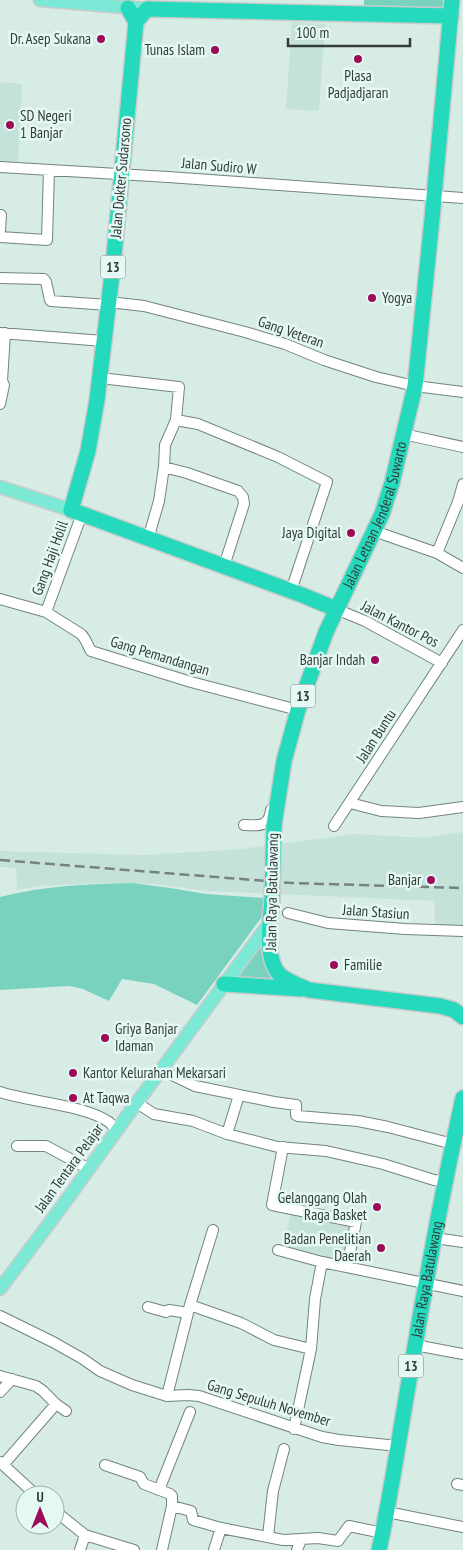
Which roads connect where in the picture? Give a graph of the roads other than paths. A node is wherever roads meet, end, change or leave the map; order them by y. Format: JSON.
{"nodes":[{"id":1,"x":40,"y":0,"type":"edge"},
{"id":2,"x":452,"y":0,"type":"edge"},
{"id":3,"x":128,"y":8,"type":"junction"},
{"id":4,"x":148,"y":9,"type":"junction"},
{"id":5,"x":457,"y":16,"type":"edge"},
{"id":6,"x":136,"y":22,"type":"junction"},
{"id":7,"x":0,"y":167,"type":"edge"},
{"id":8,"x":49,"y":170,"type":"junction"},
{"id":9,"x":121,"y":174,"type":"junction"},
{"id":10,"x":434,"y":196,"type":"junction"},
{"id":11,"x":463,"y":198,"type":"edge"},
{"id":12,"x":0,"y":215,"type":"edge"},
{"id":13,"x":0,"y":232,"type":"edge"},
{"id":14,"x":0,"y":237,"type":"edge"},
{"id":15,"x":0,"y":278,"type":"edge"},
{"id":16,"x":109,"y":303,"type":"junction"},
{"id":17,"x":3,"y":333,"type":"edge"},
{"id":18,"x":104,"y":341,"type":"junction"},
{"id":19,"x":100,"y":378,"type":"junction"},
{"id":20,"x":414,"y":386,"type":"junction"},
{"id":21,"x":463,"y":392,"type":"edge"},
{"id":22,"x":0,"y":404,"type":"edge"},
{"id":23,"x":176,"y":420,"type":"junction"},
{"id":24,"x":403,"y":434,"type":"junction"},
{"id":25,"x":463,"y":447,"type":"edge"},
{"id":26,"x":164,"y":467,"type":"junction"},
{"id":27,"x":463,"y":484,"type":"edge"},
{"id":28,"x":0,"y":487,"type":"edge"},
{"id":29,"x":76,"y":512,"type":"junction"},
{"id":30,"x":374,"y":531,"type":"junction"},
{"id":31,"x":148,"y":539,"type":"junction"},
{"id":32,"x":437,"y":553,"type":"junction"},
{"id":33,"x":224,"y":566,"type":"junction"},
{"id":34,"x":463,"y":568,"type":"edge"},
{"id":35,"x":291,"y":591,"type":"junction"},
{"id":36,"x":0,"y":599,"type":"edge"},
{"id":37,"x":336,"y":609,"type":"junction"},
{"id":38,"x":46,"y":612,"type":"junction"},
{"id":39,"x":463,"y":630,"type":"edge"},
{"id":40,"x":442,"y":663,"type":"junction"},
{"id":41,"x":297,"y":713,"type":"junction"},
{"id":42,"x":350,"y":802,"type":"junction"},
{"id":43,"x":463,"y":807,"type":"edge"},
{"id":44,"x":244,"y":825,"type":"dead end"},
{"id":45,"x":274,"y":825,"type":"joint"},
{"id":46,"x":334,"y":826,"type":"dead end"},
{"id":47,"x":288,"y":913,"type":"dead end"},
{"id":48,"x":271,"y":921,"type":"junction"},
{"id":49,"x":463,"y":931,"type":"edge"},
{"id":50,"x":224,"y":984,"type":"junction"},
{"id":51,"x":309,"y":990,"type":"junction"},
{"id":52,"x":460,"y":1011,"type":"edge"},
{"id":53,"x":162,"y":1070,"type":"junction"},
{"id":54,"x":0,"y":1092,"type":"edge"},
{"id":55,"x":239,"y":1095,"type":"junction"},
{"id":56,"x":463,"y":1098,"type":"edge"},
{"id":57,"x":137,"y":1102,"type":"junction"},
{"id":58,"x":117,"y":1131,"type":"junction"},
{"id":59,"x":227,"y":1134,"type":"junction"},
{"id":60,"x":457,"y":1141,"type":"edge"},
{"id":61,"x":17,"y":1146,"type":"dead end"},
{"id":62,"x":283,"y":1147,"type":"junction"},
{"id":63,"x":89,"y":1169,"type":"junction"},
{"id":64,"x":445,"y":1181,"type":"junction"},
{"id":65,"x":213,"y":1230,"type":"dead end"},
{"id":66,"x":435,"y":1238,"type":"junction"},
{"id":67,"x":463,"y":1242,"type":"edge"},
{"id":68,"x":278,"y":1250,"type":"dead end"},
{"id":69,"x":322,"y":1262,"type":"junction"},
{"id":70,"x":347,"y":1267,"type":"junction"},
{"id":71,"x":426,"y":1283,"type":"junction"},
{"id":72,"x":1,"y":1286,"type":"edge"},
{"id":73,"x":463,"y":1291,"type":"edge"},
{"id":74,"x":148,"y":1307,"type":"dead end"},
{"id":75,"x":189,"y":1309,"type":"junction"},
{"id":76,"x":0,"y":1316,"type":"edge"},
{"id":77,"x":415,"y":1345,"type":"junction"},
{"id":78,"x":311,"y":1349,"type":"junction"},
{"id":79,"x":463,"y":1354,"type":"edge"},
{"id":80,"x":0,"y":1376,"type":"edge"},
{"id":81,"x":12,"y":1379,"type":"junction"},
{"id":82,"x":0,"y":1392,"type":"edge"},
{"id":83,"x":167,"y":1396,"type":"junction"},
{"id":84,"x":56,"y":1404,"type":"junction"},
{"id":85,"x":66,"y":1411,"type":"dead end"},
{"id":86,"x":190,"y":1412,"type":"dead end"},
{"id":87,"x":294,"y":1429,"type":"junction"},
{"id":88,"x":398,"y":1446,"type":"junction"},
{"id":89,"x":284,"y":1448,"type":"dead end"},
{"id":90,"x":1,"y":1464,"type":"edge"},
{"id":91,"x":105,"y":1465,"type":"dead end"},
{"id":92,"x":25,"y":1485,"type":"edge"},
{"id":93,"x":160,"y":1490,"type":"junction"},
{"id":94,"x":172,"y":1506,"type":"junction"},
{"id":95,"x":387,"y":1512,"type":"junction"},
{"id":96,"x":65,"y":1519,"type":"edge"},
{"id":97,"x":463,"y":1527,"type":"edge"},
{"id":98,"x":221,"y":1528,"type":"junction"},
{"id":99,"x":383,"y":1533,"type":"junction"},
{"id":100,"x":85,"y":1535,"type":"junction"},
{"id":101,"x":268,"y":1536,"type":"junction"},
{"id":102,"x":301,"y":1540,"type":"junction"},
{"id":103,"x":80,"y":1550,"type":"edge"},
{"id":104,"x":134,"y":1550,"type":"edge"},
{"id":105,"x":162,"y":1550,"type":"edge"},
{"id":106,"x":214,"y":1550,"type":"edge"},
{"id":107,"x":297,"y":1550,"type":"edge"},
{"id":108,"x":379,"y":1550,"type":"edge"}],
"edges":[{"from":1,"to":3,"type":"main road"},
{"from":2,"to":5,"type":"highway","number":"13"},
{"from":3,"to":4,"type":"main road"},
{"from":3,"to":6,"type":"highway"},
{"from":4,"to":5,"type":"highway"},
{"from":4,"to":6,"type":"highway"},
{"from":5,"to":10,"type":"highway","number":"13"},
{"from":6,"to":9,"type":"highway","name":"Jalan Dokter Sudarsono","number":"13"},
{"from":7,"to":8,"type":"street","name":"Jalan Sudiro W"},
{"from":8,"to":9,"type":"street","name":"Jalan Sudiro W"},
{"from":8,"to":14,"type":"street"},
{"from":9,"to":10,"type":"street","name":"Jalan Sudiro W"},
{"from":9,"to":16,"type":"highway","name":"Jalan Dokter Sudarsono","number":"13"},
{"from":10,"to":11,"type":"street","name":"Jalan Sudiro W"},
{"from":10,"to":20,"type":"highway","name":"Jalan Letnan Jenderal Suwarto","number":"13"},
{"from":12,"to":13,"type":"street"},
{"from":15,"to":16,"type":"street","name":"Gang Veteran"},
{"from":16,"to":18,"type":"highway","name":"Jalan Dokter Sudarsono","number":"13"},
{"from":16,"to":20,"type":"street","name":"Gang Veteran"},
{"from":17,"to":18,"type":"street"},
{"from":17,"to":22,"type":"street"},
{"from":18,"to":19,"type":"highway","name":"Jalan Dokter Sudarsono","number":"13"},
{"from":19,"to":23,"type":"street"},
{"from":19,"to":29,"type":"highway","name":"Jalan Dokter Sudarsono","number":"13"},
{"from":20,"to":21,"type":"street","name":"Gang Veteran"},
{"from":20,"to":24,"type":"highway","name":"Jalan Letnan Jenderal Suwarto","number":"13"},
{"from":23,"to":26,"type":"street"},
{"from":23,"to":35,"type":"street"},
{"from":24,"to":25,"type":"street"},
{"from":24,"to":30,"type":"highway","name":"Jalan Letnan Jenderal Suwarto","number":"13"},
{"from":26,"to":31,"type":"street"},
{"from":26,"to":33,"type":"street"},
{"from":27,"to":32,"type":"street"},
{"from":28,"to":29,"type":"main road"},
{"from":29,"to":31,"type":"highway"},
{"from":29,"to":38,"type":"street","name":"Gang Haji Holil"},
{"from":30,"to":32,"type":"street"},
{"from":30,"to":37,"type":"highway","name":"Jalan Letnan Jenderal Suwarto","number":"13"},
{"from":31,"to":33,"type":"highway"},
{"from":32,"to":34,"type":"street"},
{"from":33,"to":35,"type":"highway"},
{"from":35,"to":37,"type":"highway"},
{"from":36,"to":38,"type":"street","name":"Gang Pemandangan"},
{"from":37,"to":40,"type":"street","name":"Jalan Kantor Pos"},
{"from":37,"to":41,"type":"highway","name":"Jalan Letnan Jenderal Suwarto","number":"13"},
{"from":38,"to":41,"type":"street","name":"Gang Pemandangan"},
{"from":39,"to":40,"type":"street","name":"Jalan Kantor Pos"},
{"from":40,"to":42,"type":"street","name":"Jalan Buntu"},
{"from":41,"to":44,"type":"street"},
{"from":41,"to":45,"type":"highway","name":"Jalan Letnan Jenderal Suwarto","number":"13"},
{"from":42,"to":43,"type":"street"},
{"from":42,"to":46,"type":"street","name":"Jalan Buntu"},
{"from":45,"to":48,"type":"highway","name":"Jalan Raya Batulawang","number":"13","bridge":true},
{"from":47,"to":49,"type":"street","name":"Jalan Stasiun"},
{"from":48,"to":50,"type":"main road","name":"Jalan Tentara Pelajar"},
{"from":48,"to":51,"type":"highway","name":"Jalan Raya Batulawang","number":"13"},
{"from":50,"to":51,"type":"highway"},
{"from":50,"to":53,"type":"main road","name":"Jalan Tentara Pelajar"},
{"from":51,"to":52,"type":"highway","name":"Jalan Raya Batulawang","number":"13"},
{"from":53,"to":55,"type":"street"},
{"from":53,"to":57,"type":"main road","name":"Jalan Tentara Pelajar"},
{"from":54,"to":58,"type":"street"},
{"from":55,"to":59,"type":"street"},
{"from":55,"to":60,"type":"street"},
{"from":56,"to":60,"type":"highway","name":"Jalan Raya Batulawang","number":"13"},
{"from":57,"to":58,"type":"main road","name":"Jalan Tentara Pelajar"},
{"from":57,"to":59,"type":"street"},
{"from":58,"to":63,"type":"main road","name":"Jalan Tentara Pelajar"},
{"from":59,"to":62,"type":"street"},
{"from":60,"to":64,"type":"highway","name":"Jalan Raya Batulawang","number":"13"},
{"from":61,"to":63,"type":"street"},
{"from":62,"to":64,"type":"street"},
{"from":62,"to":70,"type":"street"},
{"from":63,"to":72,"type":"main road","name":"Jalan Tentara Pelajar"},
{"from":64,"to":66,"type":"highway","name":"Jalan Raya Batulawang","number":"13"},
{"from":65,"to":75,"type":"street"},
{"from":66,"to":67,"type":"street"},
{"from":66,"to":71,"type":"highway","name":"Jalan Raya Batulawang","number":"13"},
{"from":68,"to":69,"type":"street"},
{"from":69,"to":70,"type":"street"},
{"from":69,"to":78,"type":"street"},
{"from":70,"to":71,"type":"street"},
{"from":71,"to":73,"type":"street"},
{"from":71,"to":77,"type":"highway","name":"Jalan Raya Batulawang","number":"13"},
{"from":74,"to":75,"type":"street"},
{"from":75,"to":78,"type":"street"},
{"from":75,"to":83,"type":"street"},
{"from":76,"to":83,"type":"street","name":"Gang Sepuluh November"},
{"from":77,"to":79,"type":"street"},
{"from":77,"to":88,"type":"highway","name":"Jalan Raya Batulawang","number":"13"},
{"from":78,"to":87,"type":"street"},
{"from":80,"to":81,"type":"street"},
{"from":81,"to":82,"type":"street"},
{"from":81,"to":84,"type":"street"},
{"from":83,"to":87,"type":"street","name":"Gang Sepuluh November"},
{"from":84,"to":85,"type":"street"},
{"from":84,"to":90,"type":"street"},
{"from":86,"to":93,"type":"street"},
{"from":87,"to":88,"type":"street","name":"Gang Sepuluh November"},
{"from":88,"to":95,"type":"highway","name":"Jalan Raya Batulawang","number":"13"},
{"from":89,"to":101,"type":"street"},
{"from":90,"to":92,"type":"street"},
{"from":91,"to":93,"type":"street"},
{"from":93,"to":94,"type":"street"},
{"from":94,"to":98,"type":"street"},
{"from":94,"to":105,"type":"street"},
{"from":95,"to":97,"type":"street"},
{"from":95,"to":99,"type":"highway","name":"Jalan Raya Batulawang","number":"13"},
{"from":96,"to":100,"type":"street"},
{"from":98,"to":101,"type":"street"},
{"from":98,"to":106,"type":"street"},
{"from":99,"to":102,"type":"street"},
{"from":99,"to":108,"type":"highway","name":"Jalan Raya Batulawang","number":"13"},
{"from":100,"to":103,"type":"street"},
{"from":100,"to":104,"type":"street"},
{"from":101,"to":102,"type":"street"},
{"from":102,"to":107,"type":"street"}]}
